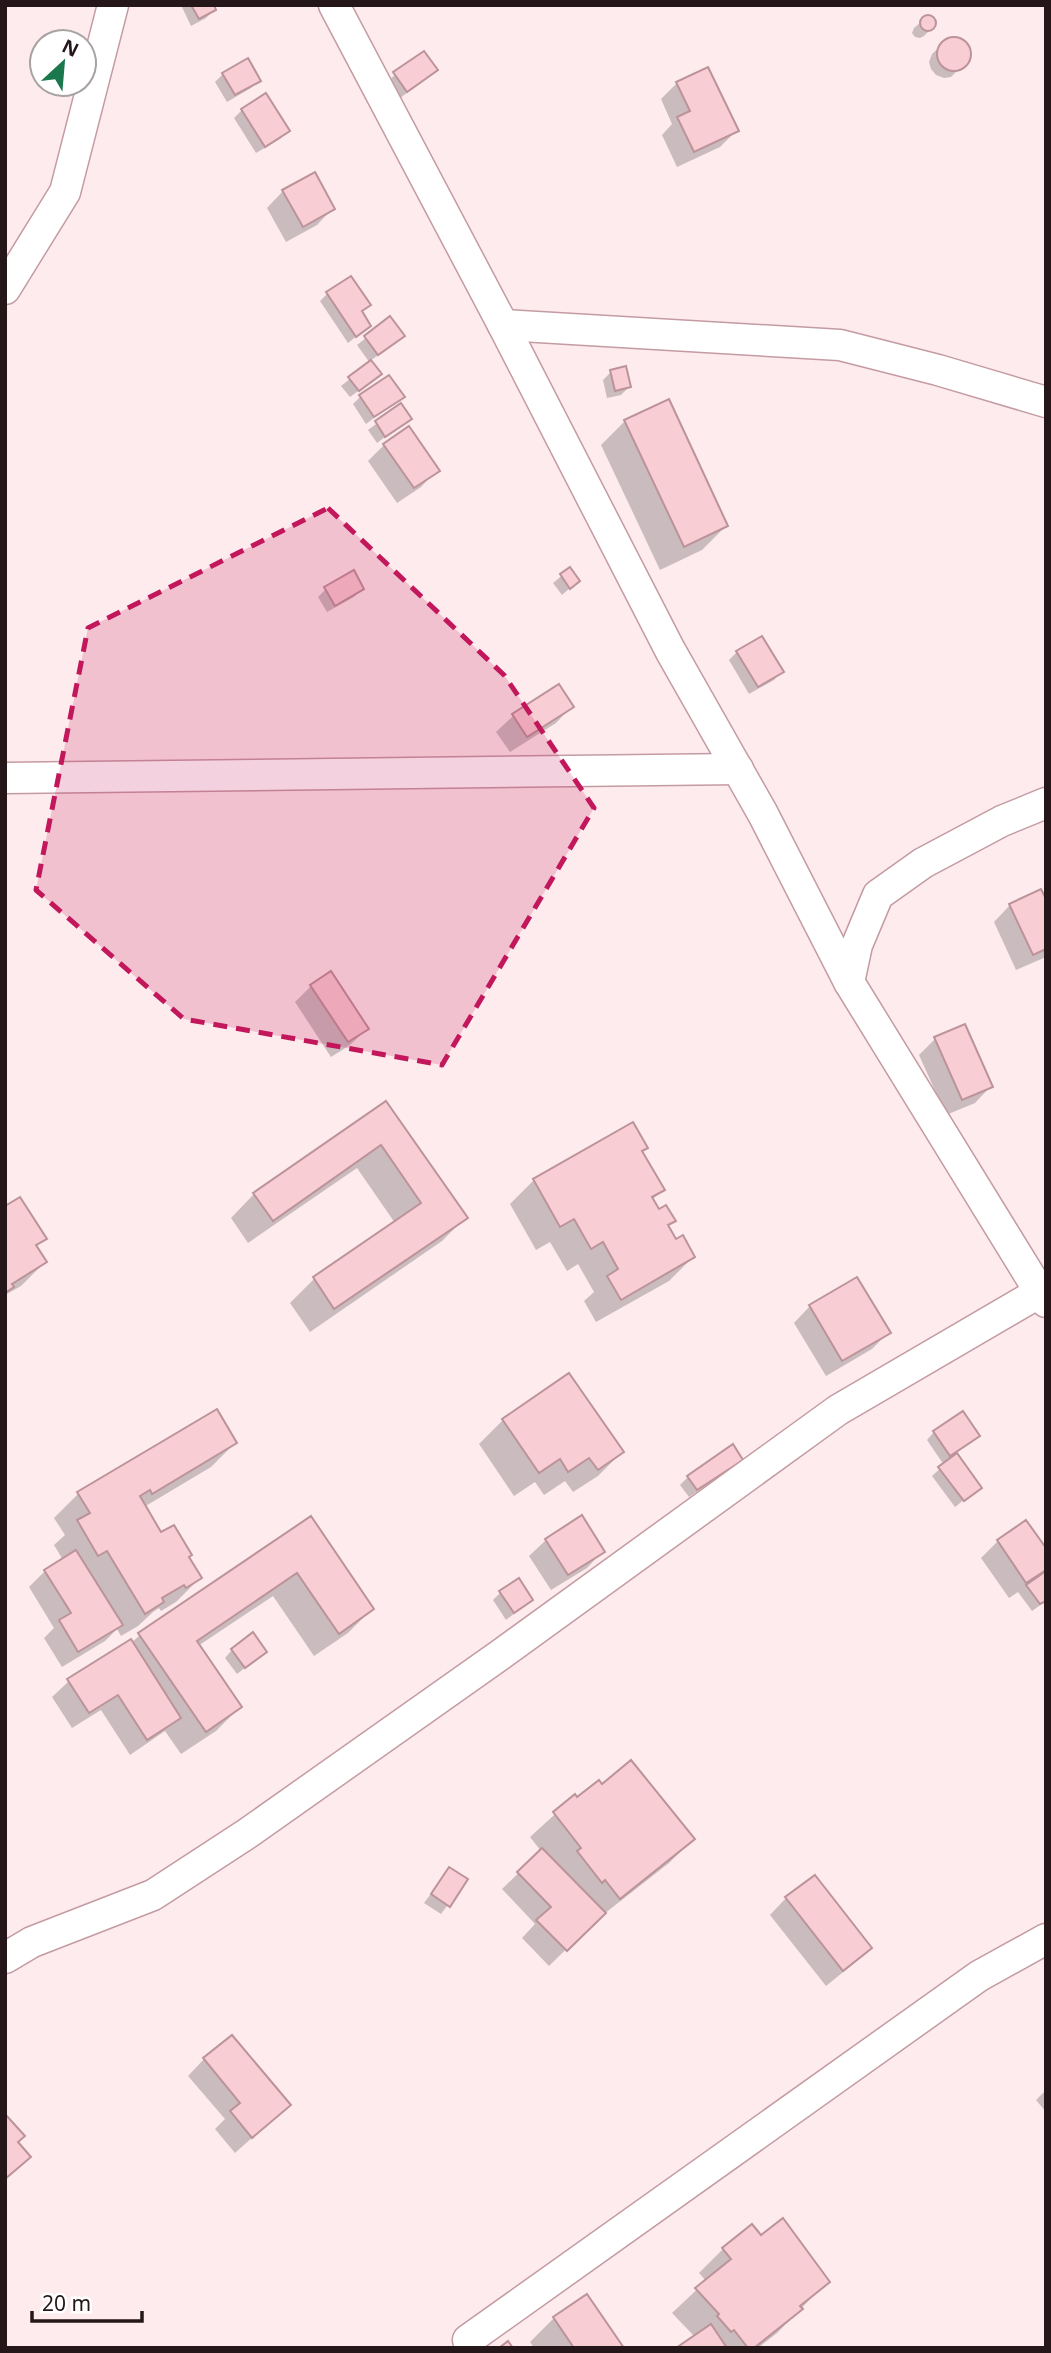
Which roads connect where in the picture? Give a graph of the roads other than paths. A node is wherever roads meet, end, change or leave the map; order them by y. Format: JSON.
{"nodes":[{"id":1,"x":113,"y":5,"type":"edge"},
{"id":2,"x":334,"y":5,"type":"edge"},
{"id":3,"x":5,"y":289,"type":"edge"},
{"id":4,"x":503,"y":325,"type":"junction"},
{"id":5,"x":1046,"y":402,"type":"edge"},
{"id":6,"x":737,"y":769,"type":"junction"},
{"id":7,"x":5,"y":778,"type":"edge"},
{"id":8,"x":1046,"y":803,"type":"edge"},
{"id":9,"x":849,"y":982,"type":"junction"},
{"id":10,"x":1040,"y":1282,"type":"edge"},
{"id":11,"x":1046,"y":1939,"type":"edge"},
{"id":12,"x":5,"y":1958,"type":"edge"},
{"id":13,"x":468,"y":2340,"type":"dead end"}],
"edges":[{"from":1,"to":3,"type":"street"},
{"from":2,"to":4,"type":"street"},
{"from":4,"to":5,"type":"street"},
{"from":4,"to":6,"type":"street"},
{"from":6,"to":7,"type":"street"},
{"from":6,"to":9,"type":"street"},
{"from":8,"to":9,"type":"street"},
{"from":9,"to":10,"type":"street"},
{"from":10,"to":12,"type":"street"},
{"from":11,"to":13,"type":"street"}]}
